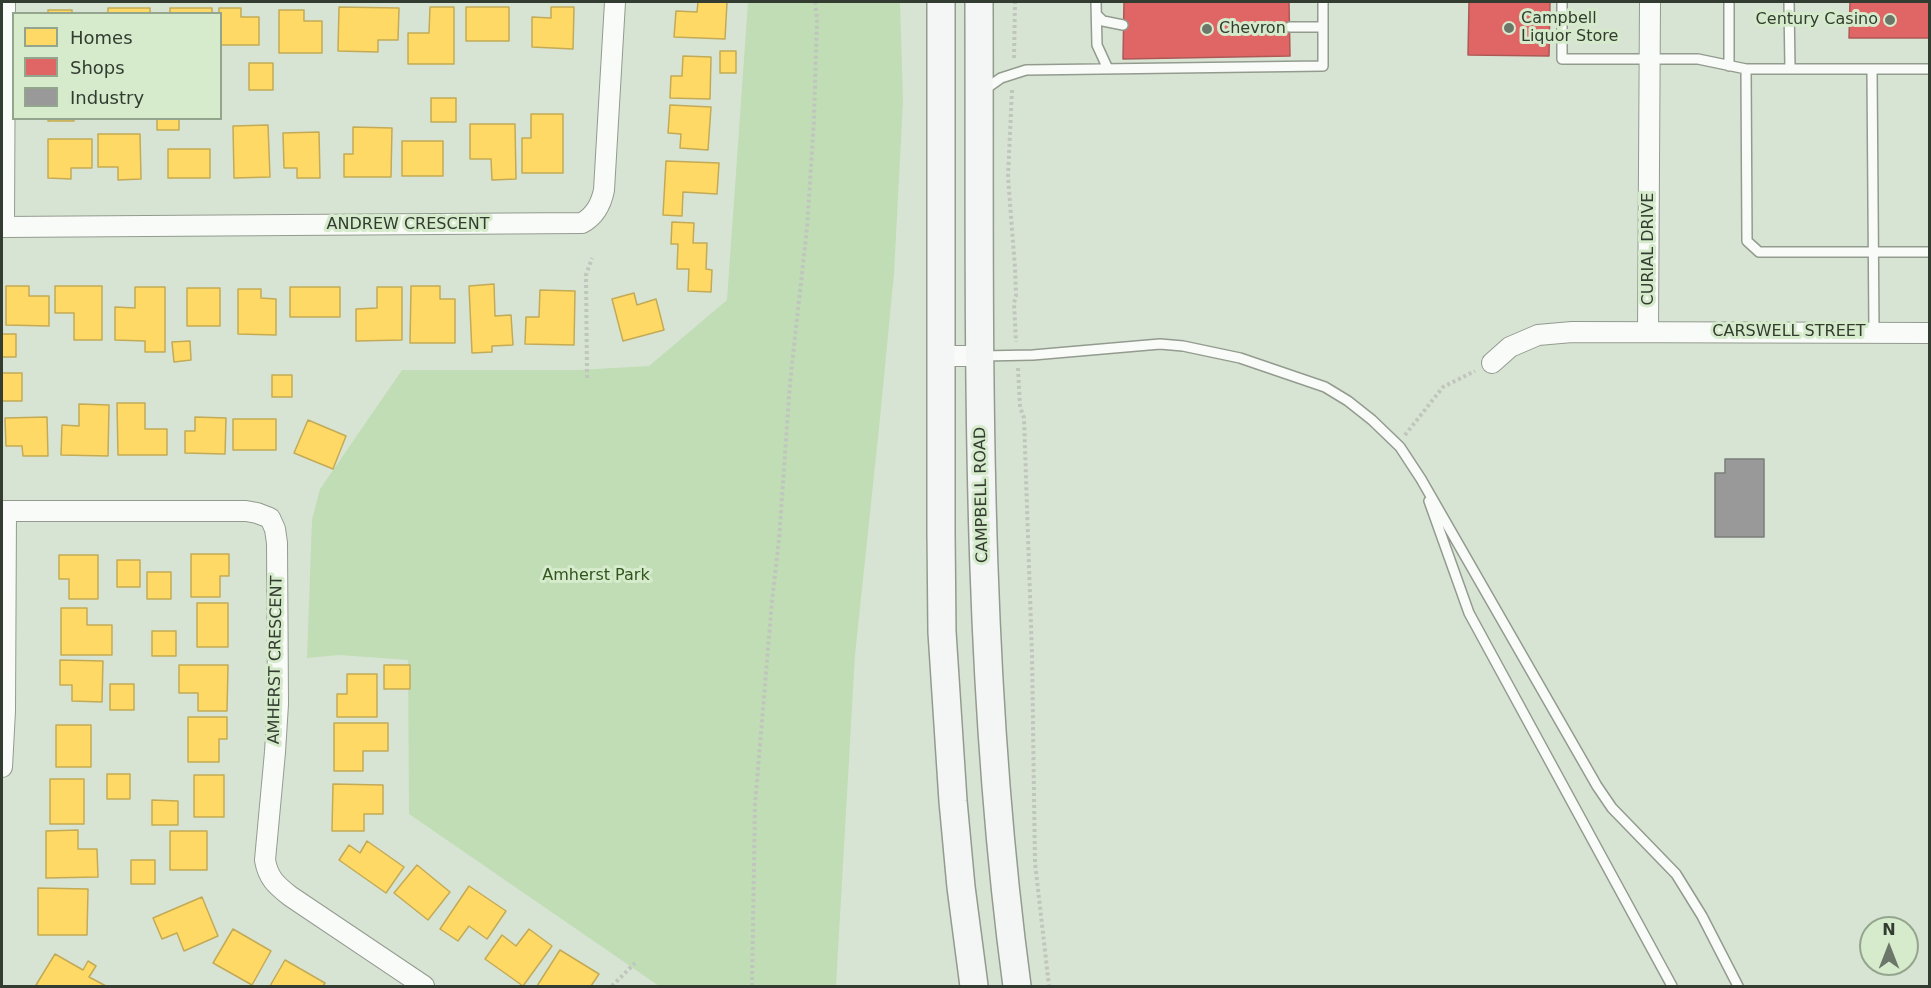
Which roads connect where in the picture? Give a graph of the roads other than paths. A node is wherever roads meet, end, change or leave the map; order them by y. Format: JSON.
{"nodes":[{"id":1,"x":4,"y":2,"type":"edge"},
{"id":2,"x":615,"y":2,"type":"edge"},
{"id":3,"x":941,"y":2,"type":"edge"},
{"id":4,"x":979,"y":2,"type":"edge"},
{"id":5,"x":1096,"y":2,"type":"edge"},
{"id":6,"x":1323,"y":2,"type":"edge"},
{"id":7,"x":1562,"y":2,"type":"edge"},
{"id":8,"x":1650,"y":2,"type":"edge"},
{"id":9,"x":1729,"y":2,"type":"edge"},
{"id":10,"x":1789,"y":2,"type":"edge"},
{"id":11,"x":1097,"y":15,"type":"junction"},
{"id":12,"x":1123,"y":25,"type":"dead end"},
{"id":13,"x":1290,"y":27,"type":"dead end"},
{"id":14,"x":1323,"y":27,"type":"junction"},
{"id":15,"x":1649,"y":58,"type":"junction"},
{"id":16,"x":1730,"y":66,"type":"junction"},
{"id":17,"x":1108,"y":69,"type":"junction"},
{"id":18,"x":1746,"y":69,"type":"junction"},
{"id":19,"x":1790,"y":69,"type":"junction"},
{"id":20,"x":1872,"y":69,"type":"junction"},
{"id":21,"x":1929,"y":69,"type":"edge"},
{"id":22,"x":979,"y":94,"type":"junction"},
{"id":23,"x":3,"y":227,"type":"edge"},
{"id":24,"x":1929,"y":252,"type":"edge"},
{"id":25,"x":1874,"y":253,"type":"junction"},
{"id":26,"x":1648,"y":332,"type":"junction"},
{"id":27,"x":1874,"y":333,"type":"junction"},
{"id":28,"x":1929,"y":333,"type":"edge"},
{"id":29,"x":941,"y":356,"type":"junction"},
{"id":30,"x":980,"y":356,"type":"junction"},
{"id":31,"x":1492,"y":363,"type":"road end"},
{"id":32,"x":1421,"y":479,"type":"junction"},
{"id":33,"x":4,"y":511,"type":"edge"},
{"id":34,"x":2,"y":767,"type":"edge"},
{"id":35,"x":424,"y":987,"type":"edge"},
{"id":36,"x":974,"y":987,"type":"edge"},
{"id":37,"x":1017,"y":987,"type":"edge"},
{"id":38,"x":1672,"y":987,"type":"edge"},
{"id":39,"x":1738,"y":987,"type":"edge"}],
"edges":[{"from":1,"to":23,"type":"street","name":"ANDREW CRESCENT"},
{"from":2,"to":23,"type":"street","name":"ANDREW CRESCENT"},
{"from":3,"to":29,"type":"main road"},
{"from":4,"to":22,"type":"main road","name":"CAMPBELL ROAD"},
{"from":5,"to":11,"type":"lane"},
{"from":6,"to":14,"type":"lane"},
{"from":7,"to":15,"type":"lane"},
{"from":8,"to":15,"type":"street","name":"CURIAL DRIVE"},
{"from":9,"to":16,"type":"lane"},
{"from":10,"to":19,"type":"lane"},
{"from":11,"to":12,"type":"lane"},
{"from":11,"to":17,"type":"lane"},
{"from":13,"to":14,"type":"lane"},
{"from":14,"to":17,"type":"lane"},
{"from":15,"to":16,"type":"lane"},
{"from":15,"to":26,"type":"street","name":"CURIAL DRIVE"},
{"from":16,"to":18,"type":"lane"},
{"from":17,"to":22,"type":"lane"},
{"from":18,"to":19,"type":"lane"},
{"from":18,"to":25,"type":"lane"},
{"from":19,"to":20,"type":"lane"},
{"from":20,"to":21,"type":"lane"},
{"from":20,"to":25,"type":"lane"},
{"from":22,"to":30,"type":"main road","name":"CAMPBELL ROAD"},
{"from":24,"to":25,"type":"lane"},
{"from":25,"to":27,"type":"lane"},
{"from":26,"to":27,"type":"street","name":"CARSWELL STREET"},
{"from":26,"to":31,"type":"street"},
{"from":27,"to":28,"type":"street","name":"CARSWELL STREET"},
{"from":29,"to":30,"type":"street"},
{"from":29,"to":36,"type":"main road"},
{"from":30,"to":32,"type":"lane"},
{"from":30,"to":37,"type":"main road","name":"CAMPBELL ROAD"},
{"from":32,"to":38,"type":"lane"},
{"from":32,"to":39,"type":"lane"},
{"from":33,"to":34,"type":"street","name":"AMHERST CRESCENT"},
{"from":33,"to":35,"type":"street","name":"AMHERST CRESCENT"}]}
